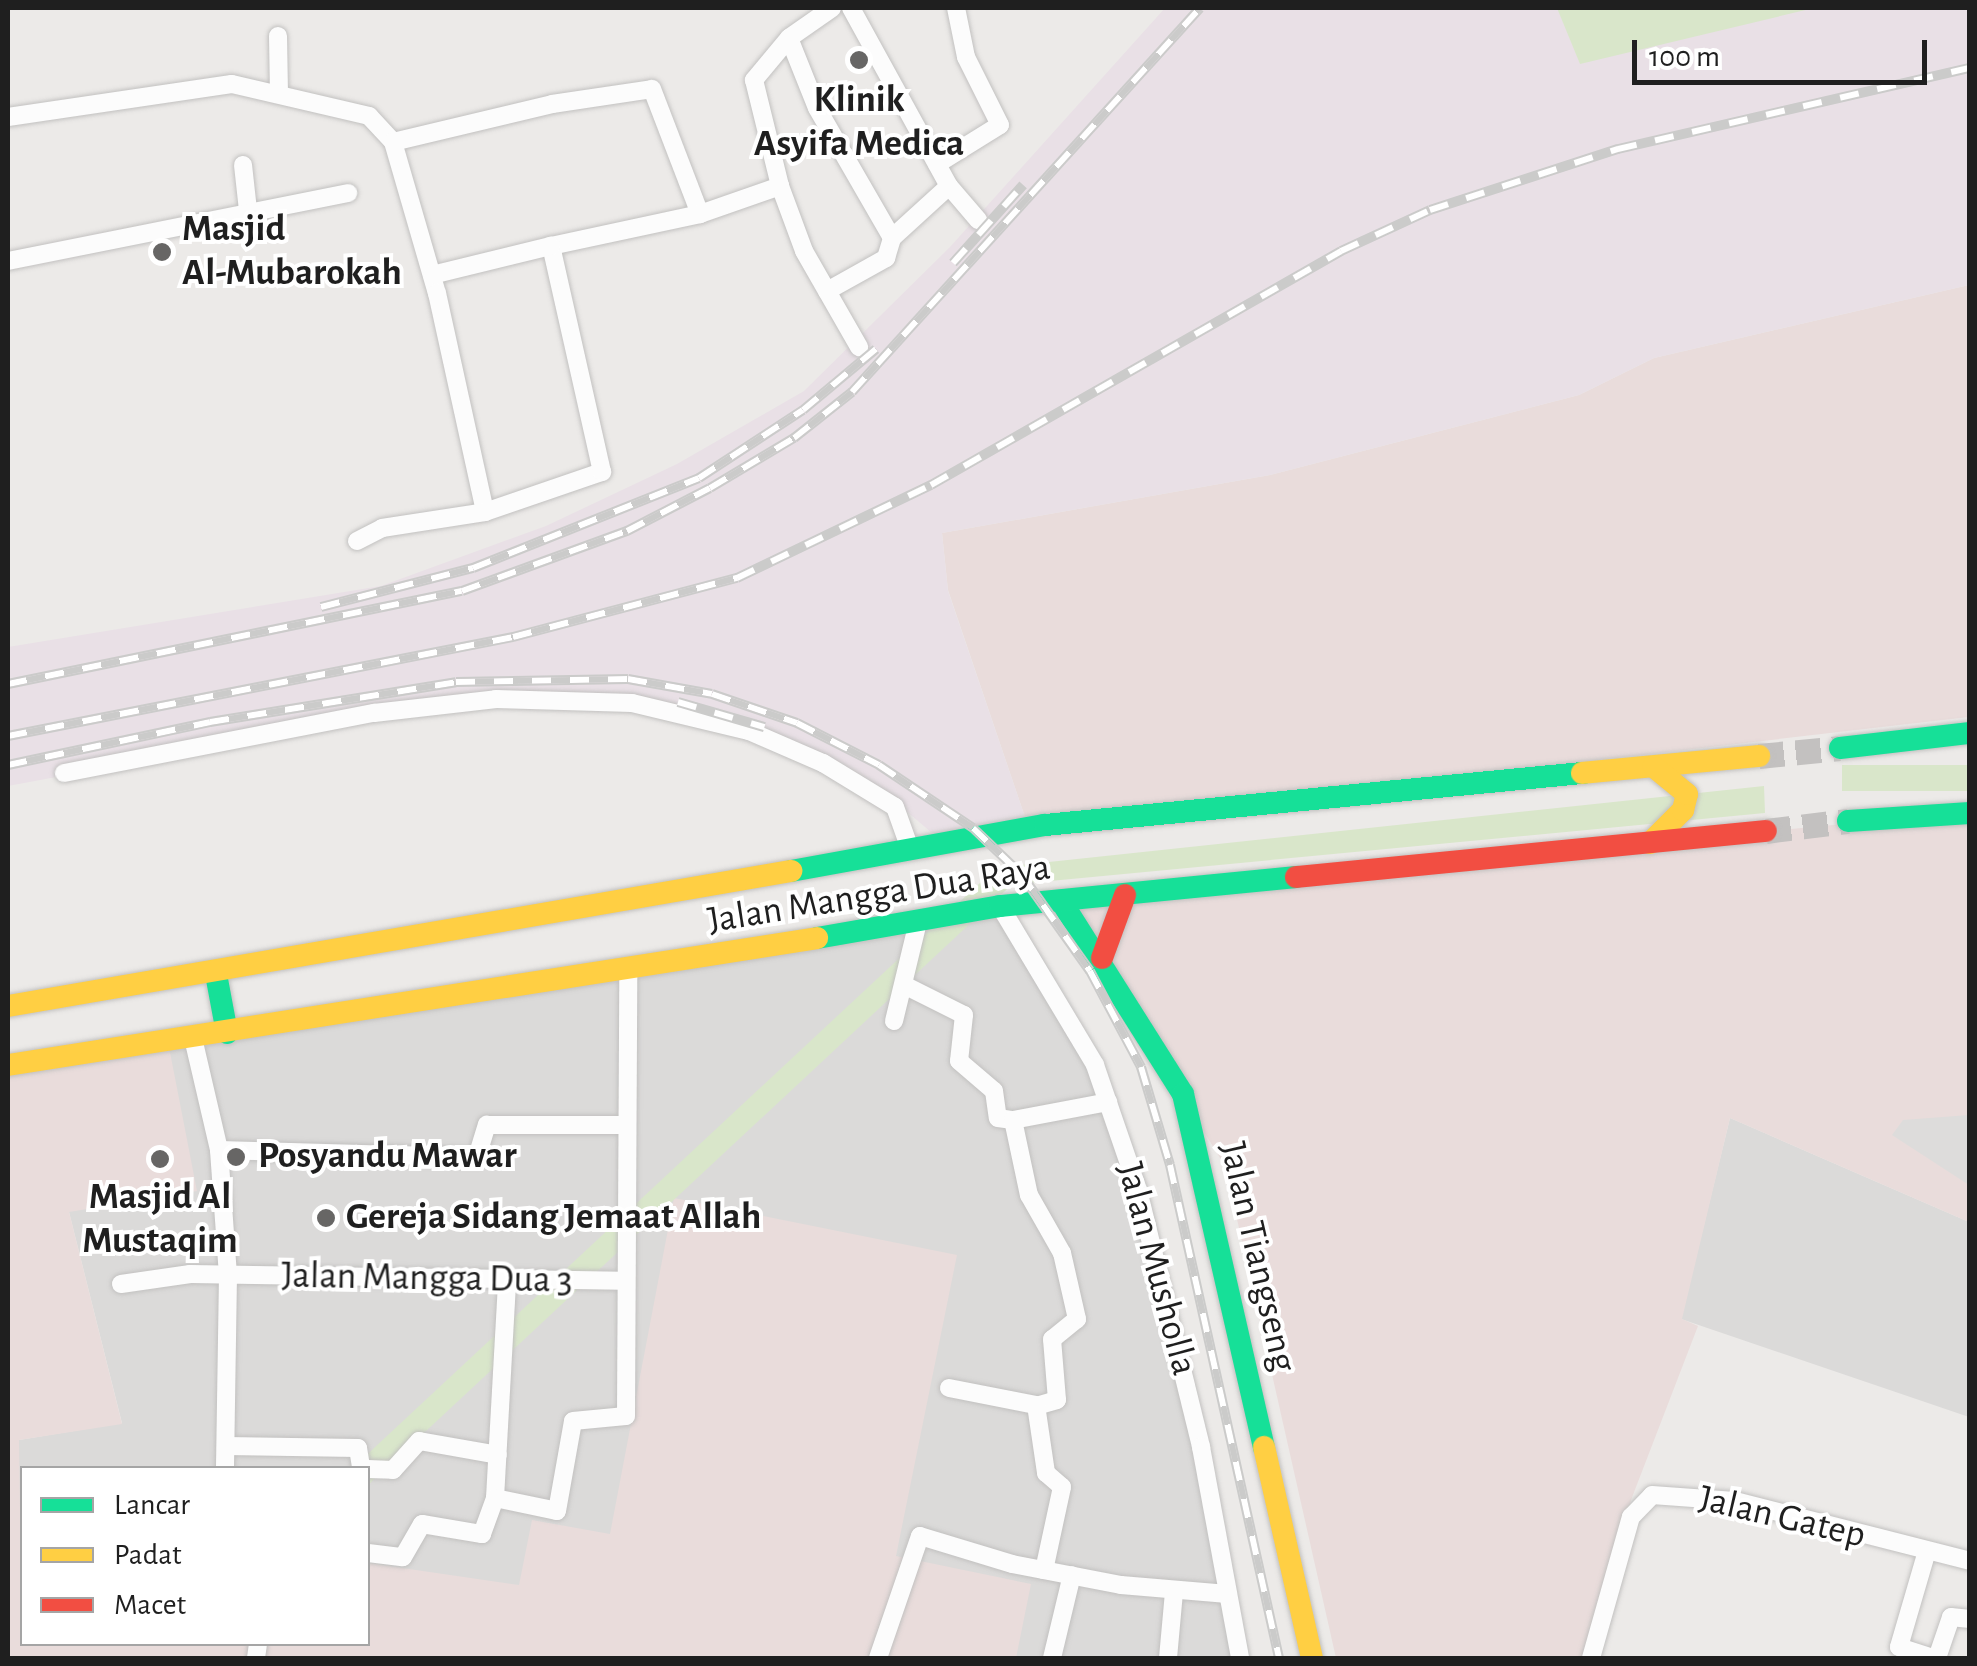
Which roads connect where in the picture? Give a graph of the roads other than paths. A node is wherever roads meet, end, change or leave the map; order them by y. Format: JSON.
{"nodes":[{"id":1,"x":832,"y":8,"type":"edge"},
{"id":2,"x":854,"y":8,"type":"edge"},
{"id":3,"x":956,"y":8,"type":"edge"},
{"id":4,"x":278,"y":36,"type":"dead end"},
{"id":5,"x":790,"y":38,"type":"junction"},
{"id":6,"x":232,"y":84,"type":"junction"},
{"id":7,"x":278,"y":93,"type":"junction"},
{"id":8,"x":235,"y":105,"type":"dead end"},
{"id":9,"x":8,"y":118,"type":"edge"},
{"id":10,"x":393,"y":142,"type":"junction"},
{"id":11,"x":937,"y":164,"type":"junction"},
{"id":12,"x":243,"y":165,"type":"dead end"},
{"id":13,"x":780,"y":186,"type":"junction"},
{"id":14,"x":950,"y":186,"type":"junction"},
{"id":15,"x":348,"y":193,"type":"dead end"},
{"id":16,"x":248,"y":210,"type":"junction"},
{"id":17,"x":700,"y":214,"type":"junction"},
{"id":18,"x":978,"y":220,"type":"dead end"},
{"id":19,"x":892,"y":238,"type":"junction"},
{"id":20,"x":551,"y":246,"type":"junction"},
{"id":21,"x":8,"y":261,"type":"edge"},
{"id":22,"x":432,"y":275,"type":"junction"},
{"id":23,"x":827,"y":291,"type":"junction"},
{"id":24,"x":860,"y":347,"type":"dead end"},
{"id":25,"x":485,"y":512,"type":"junction"},
{"id":26,"x":357,"y":540,"type":"dead end"},
{"id":27,"x":1970,"y":733,"type":"edge"},
{"id":28,"x":1840,"y":748,"type":"tunnel mouth"},
{"id":29,"x":1759,"y":756,"type":"tunnel mouth"},
{"id":30,"x":1654,"y":767,"type":"junction"},
{"id":31,"x":64,"y":773,"type":"dead end"},
{"id":32,"x":1970,"y":813,"type":"edge"},
{"id":33,"x":1848,"y":821,"type":"tunnel mouth"},
{"id":34,"x":1766,"y":831,"type":"tunnel mouth"},
{"id":35,"x":1650,"y":843,"type":"junction"},
{"id":36,"x":910,"y":849,"type":"junction"},
{"id":37,"x":1126,"y":895,"type":"junction"},
{"id":38,"x":1060,"y":901,"type":"junction"},
{"id":39,"x":1000,"y":906,"type":"junction"},
{"id":40,"x":918,"y":922,"type":"junction"},
{"id":41,"x":1102,"y":958,"type":"junction"},
{"id":42,"x":628,"y":971,"type":"junction"},
{"id":43,"x":216,"y":974,"type":"junction"},
{"id":44,"x":904,"y":985,"type":"junction"},
{"id":45,"x":8,"y":1006,"type":"edge"},
{"id":46,"x":894,"y":1022,"type":"dead end"},
{"id":47,"x":227,"y":1033,"type":"junction"},
{"id":48,"x":193,"y":1038,"type":"junction"},
{"id":49,"x":8,"y":1065,"type":"edge"},
{"id":50,"x":1108,"y":1102,"type":"junction"},
{"id":51,"x":1013,"y":1120,"type":"junction"},
{"id":52,"x":624,"y":1125,"type":"junction"},
{"id":53,"x":219,"y":1150,"type":"junction"},
{"id":54,"x":228,"y":1275,"type":"junction"},
{"id":55,"x":626,"y":1281,"type":"junction"},
{"id":56,"x":507,"y":1282,"type":"junction"},
{"id":57,"x":122,"y":1284,"type":"dead end"},
{"id":58,"x":948,"y":1388,"type":"dead end"},
{"id":59,"x":1036,"y":1406,"type":"junction"},
{"id":60,"x":226,"y":1446,"type":"junction"},
{"id":61,"x":498,"y":1455,"type":"junction"},
{"id":62,"x":226,"y":1466,"type":"edge"},
{"id":63,"x":361,"y":1466,"type":"edge"},
{"id":64,"x":370,"y":1469,"type":"edge"},
{"id":65,"x":495,"y":1498,"type":"junction"},
{"id":66,"x":1927,"y":1552,"type":"junction"},
{"id":67,"x":370,"y":1553,"type":"edge"},
{"id":68,"x":1970,"y":1561,"type":"edge"},
{"id":69,"x":1044,"y":1570,"type":"junction"},
{"id":70,"x":1072,"y":1576,"type":"junction"},
{"id":71,"x":1174,"y":1592,"type":"junction"},
{"id":72,"x":1228,"y":1594,"type":"junction"},
{"id":73,"x":1970,"y":1619,"type":"edge"},
{"id":74,"x":878,"y":1658,"type":"edge"},
{"id":75,"x":1052,"y":1658,"type":"edge"},
{"id":76,"x":1168,"y":1658,"type":"edge"},
{"id":77,"x":1240,"y":1658,"type":"edge"},
{"id":78,"x":1312,"y":1658,"type":"edge"},
{"id":79,"x":1591,"y":1658,"type":"edge"},
{"id":80,"x":1934,"y":1658,"type":"edge"}],
"edges":[{"from":1,"to":5,"type":"street"},
{"from":2,"to":11,"type":"street"},
{"from":3,"to":11,"type":"street"},
{"from":4,"to":7,"type":"street"},
{"from":5,"to":13,"type":"street"},
{"from":5,"to":19,"type":"street"},
{"from":6,"to":7,"type":"street"},
{"from":6,"to":8,"type":"street"},
{"from":6,"to":9,"type":"street"},
{"from":7,"to":10,"type":"street"},
{"from":10,"to":17,"type":"street"},
{"from":10,"to":22,"type":"street"},
{"from":11,"to":14,"type":"street"},
{"from":12,"to":16,"type":"street"},
{"from":13,"to":17,"type":"street"},
{"from":13,"to":23,"type":"street"},
{"from":14,"to":18,"type":"street"},
{"from":14,"to":19,"type":"street"},
{"from":15,"to":16,"type":"street"},
{"from":16,"to":21,"type":"street"},
{"from":17,"to":20,"type":"street"},
{"from":19,"to":23,"type":"street"},
{"from":20,"to":22,"type":"street"},
{"from":20,"to":25,"type":"street"},
{"from":22,"to":25,"type":"street"},
{"from":23,"to":24,"type":"street"},
{"from":25,"to":26,"type":"street"},
{"from":27,"to":28,"type":"main road"},
{"from":29,"to":30,"type":"main road","name":"Jalan Mangga Dua Raya"},
{"from":30,"to":35,"type":"main road"},
{"from":30,"to":36,"type":"main road","name":"Jalan Mangga Dua Raya"},
{"from":31,"to":36,"type":"street"},
{"from":32,"to":33,"type":"main road"},
{"from":34,"to":35,"type":"main road","name":"Jalan Mangga Dua Raya"},
{"from":35,"to":37,"type":"main road","name":"Jalan Mangga Dua Raya"},
{"from":36,"to":43,"type":"main road","name":"Jalan Mangga Dua Raya"},
{"from":37,"to":38,"type":"main road","name":"Jalan Mangga Dua Raya"},
{"from":37,"to":41,"type":"main road"},
{"from":38,"to":39,"type":"main road","name":"Jalan Mangga Dua Raya"},
{"from":38,"to":41,"type":"main road","name":"Jalan Tiangseng"},
{"from":39,"to":40,"type":"main road","name":"Jalan Mangga Dua Raya"},
{"from":39,"to":50,"type":"street","name":"Jalan Musholla"},
{"from":40,"to":42,"type":"main road","name":"Jalan Mangga Dua Raya"},
{"from":40,"to":44,"type":"street"},
{"from":41,"to":78,"type":"main road","name":"Jalan Tiangseng"},
{"from":42,"to":47,"type":"main road","name":"Jalan Mangga Dua Raya"},
{"from":42,"to":52,"type":"street"},
{"from":43,"to":45,"type":"main road","name":"Jalan Mangga Dua Raya"},
{"from":43,"to":47,"type":"main road"},
{"from":44,"to":46,"type":"street"},
{"from":44,"to":51,"type":"street"},
{"from":47,"to":48,"type":"main road","name":"Jalan Mangga Dua Raya"},
{"from":48,"to":49,"type":"main road","name":"Jalan Mangga Dua Raya"},
{"from":48,"to":53,"type":"street"},
{"from":50,"to":51,"type":"street"},
{"from":50,"to":72,"type":"street","name":"Jalan Musholla"},
{"from":51,"to":59,"type":"street"},
{"from":52,"to":53,"type":"street"},
{"from":52,"to":55,"type":"street"},
{"from":53,"to":54,"type":"street"},
{"from":54,"to":56,"type":"street","name":"Jalan Mangga Dua 3"},
{"from":54,"to":57,"type":"street","name":"Jalan Mangga Dua 3"},
{"from":54,"to":60,"type":"street"},
{"from":55,"to":56,"type":"street","name":"Jalan Mangga Dua 3"},
{"from":55,"to":65,"type":"street"},
{"from":56,"to":61,"type":"street"},
{"from":58,"to":59,"type":"street"},
{"from":59,"to":69,"type":"street"},
{"from":60,"to":62,"type":"street"},
{"from":60,"to":63,"type":"street"},
{"from":61,"to":64,"type":"street"},
{"from":61,"to":65,"type":"street"},
{"from":65,"to":67,"type":"street"},
{"from":66,"to":68,"type":"street","name":"Jalan Gatep"},
{"from":66,"to":79,"type":"street","name":"Jalan Gatep"},
{"from":66,"to":80,"type":"street"},
{"from":69,"to":70,"type":"street"},
{"from":69,"to":74,"type":"street"},
{"from":70,"to":71,"type":"street"},
{"from":70,"to":75,"type":"street"},
{"from":71,"to":72,"type":"street"},
{"from":71,"to":76,"type":"street"},
{"from":72,"to":77,"type":"street","name":"Jalan Musholla"},
{"from":73,"to":80,"type":"street"}]}
